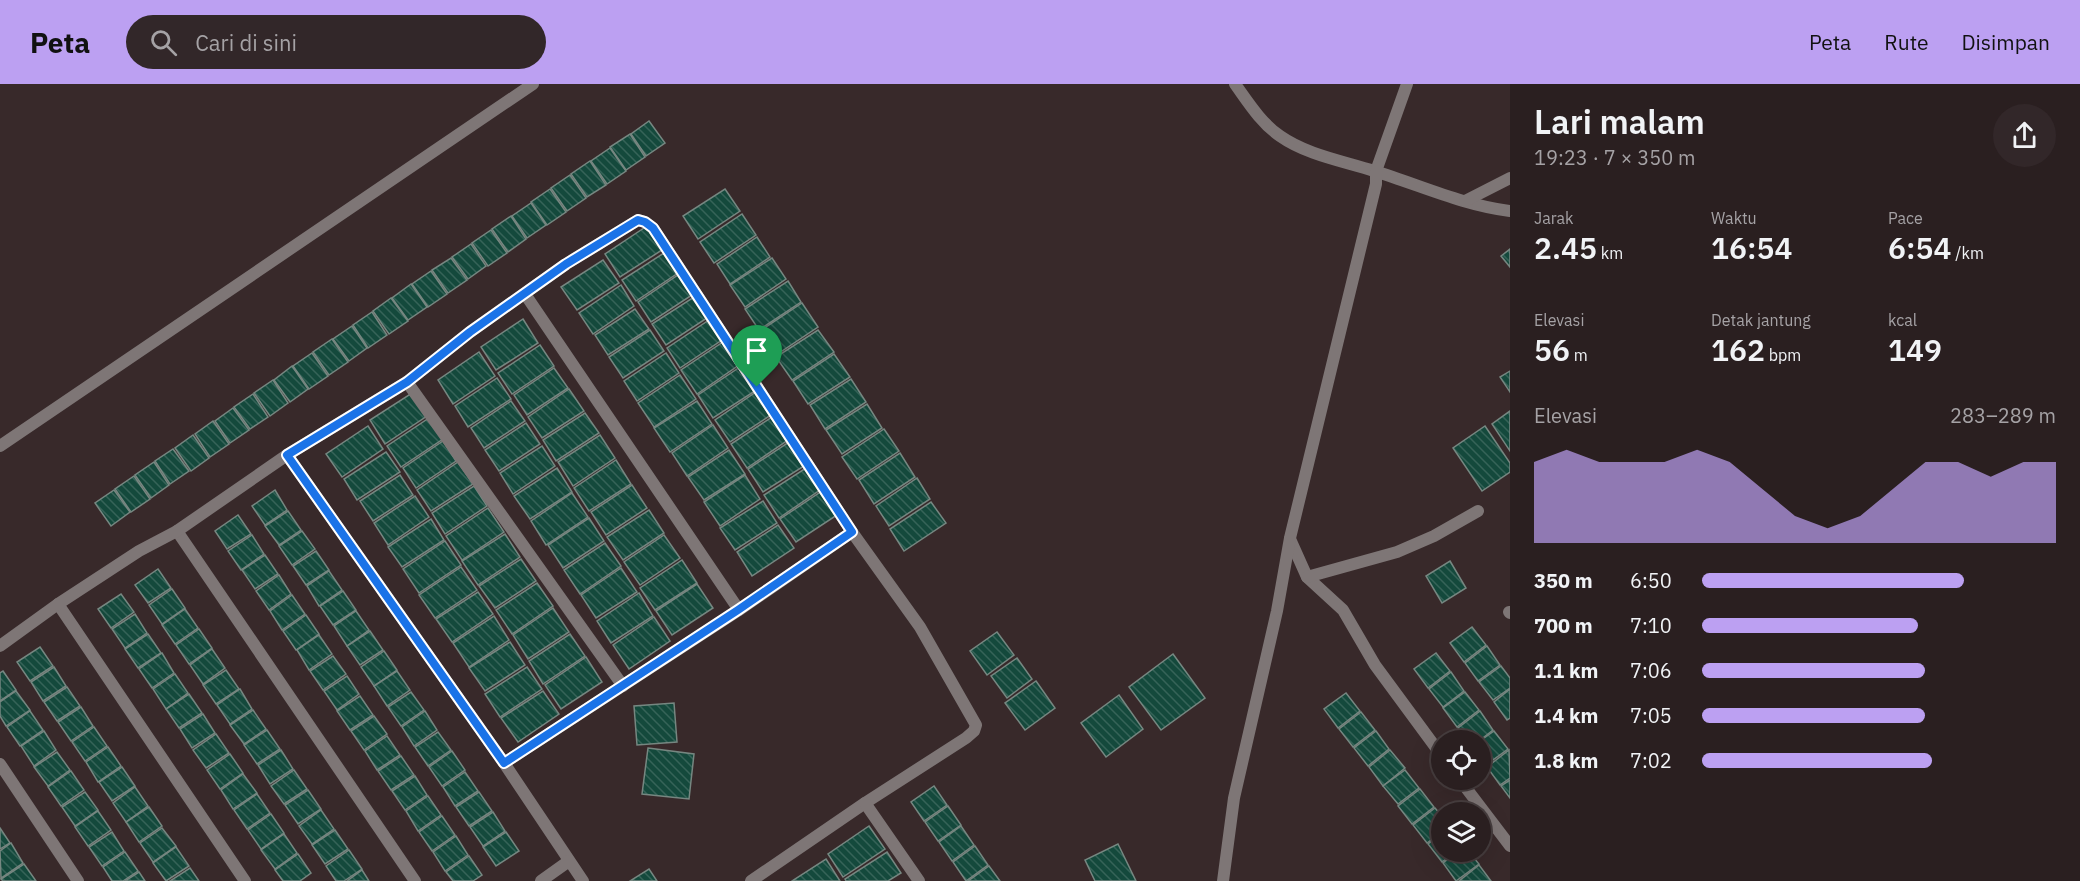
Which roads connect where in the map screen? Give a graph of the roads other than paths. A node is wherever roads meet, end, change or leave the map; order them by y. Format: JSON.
{"nodes":[{"id":1,"x":533,"y":84,"type":"edge"},
{"id":2,"x":1235,"y":84,"type":"edge"},
{"id":3,"x":1407,"y":84,"type":"edge"},
{"id":4,"x":1376,"y":171,"type":"junction"},
{"id":5,"x":1510,"y":178,"type":"edge"},
{"id":6,"x":1465,"y":201,"type":"junction"},
{"id":7,"x":1510,"y":210,"type":"edge"},
{"id":8,"x":525,"y":294,"type":"junction"},
{"id":9,"x":407,"y":382,"type":"junction"},
{"id":10,"x":0,"y":446,"type":"edge"},
{"id":11,"x":287,"y":455,"type":"junction"},
{"id":12,"x":1478,"y":511,"type":"dead end"},
{"id":13,"x":177,"y":531,"type":"junction"},
{"id":14,"x":852,"y":532,"type":"junction"},
{"id":15,"x":1290,"y":538,"type":"junction"},
{"id":16,"x":1307,"y":577,"type":"junction"},
{"id":17,"x":58,"y":604,"type":"junction"},
{"id":18,"x":738,"y":610,"type":"junction"},
{"id":19,"x":0,"y":646,"type":"edge"},
{"id":20,"x":623,"y":686,"type":"junction"},
{"id":21,"x":1431,"y":741,"type":"edge"},
{"id":22,"x":504,"y":763,"type":"junction"},
{"id":23,"x":0,"y":764,"type":"edge"},
{"id":24,"x":1468,"y":790,"type":"edge"},
{"id":25,"x":865,"y":803,"type":"junction"},
{"id":26,"x":1510,"y":846,"type":"edge"},
{"id":27,"x":570,"y":861,"type":"junction"},
{"id":28,"x":78,"y":881,"type":"edge"},
{"id":29,"x":245,"y":881,"type":"edge"},
{"id":30,"x":415,"y":881,"type":"edge"},
{"id":31,"x":541,"y":881,"type":"edge"},
{"id":32,"x":583,"y":881,"type":"edge"},
{"id":33,"x":751,"y":881,"type":"edge"},
{"id":34,"x":919,"y":881,"type":"edge"},
{"id":35,"x":1223,"y":881,"type":"edge"}],
"edges":[{"from":1,"to":10,"type":"street"},
{"from":2,"to":4,"type":"street"},
{"from":3,"to":4,"type":"street"},
{"from":4,"to":6,"type":"street"},
{"from":4,"to":15,"type":"street"},
{"from":5,"to":6,"type":"street"},
{"from":6,"to":7,"type":"street"},
{"from":8,"to":9,"type":"street"},
{"from":8,"to":14,"type":"street"},
{"from":8,"to":18,"type":"street"},
{"from":9,"to":11,"type":"street"},
{"from":9,"to":20,"type":"street"},
{"from":11,"to":13,"type":"street"},
{"from":11,"to":22,"type":"street"},
{"from":12,"to":16,"type":"street"},
{"from":13,"to":17,"type":"street"},
{"from":13,"to":30,"type":"street"},
{"from":14,"to":18,"type":"street"},
{"from":14,"to":25,"type":"street"},
{"from":15,"to":16,"type":"street"},
{"from":15,"to":35,"type":"street"},
{"from":16,"to":21,"type":"street"},
{"from":17,"to":19,"type":"street"},
{"from":17,"to":29,"type":"street"},
{"from":18,"to":20,"type":"street"},
{"from":20,"to":22,"type":"street"},
{"from":22,"to":27,"type":"street"},
{"from":23,"to":28,"type":"street"},
{"from":24,"to":26,"type":"street"},
{"from":25,"to":33,"type":"street"},
{"from":25,"to":34,"type":"street"},
{"from":27,"to":31,"type":"street"},
{"from":27,"to":32,"type":"street"}]}
